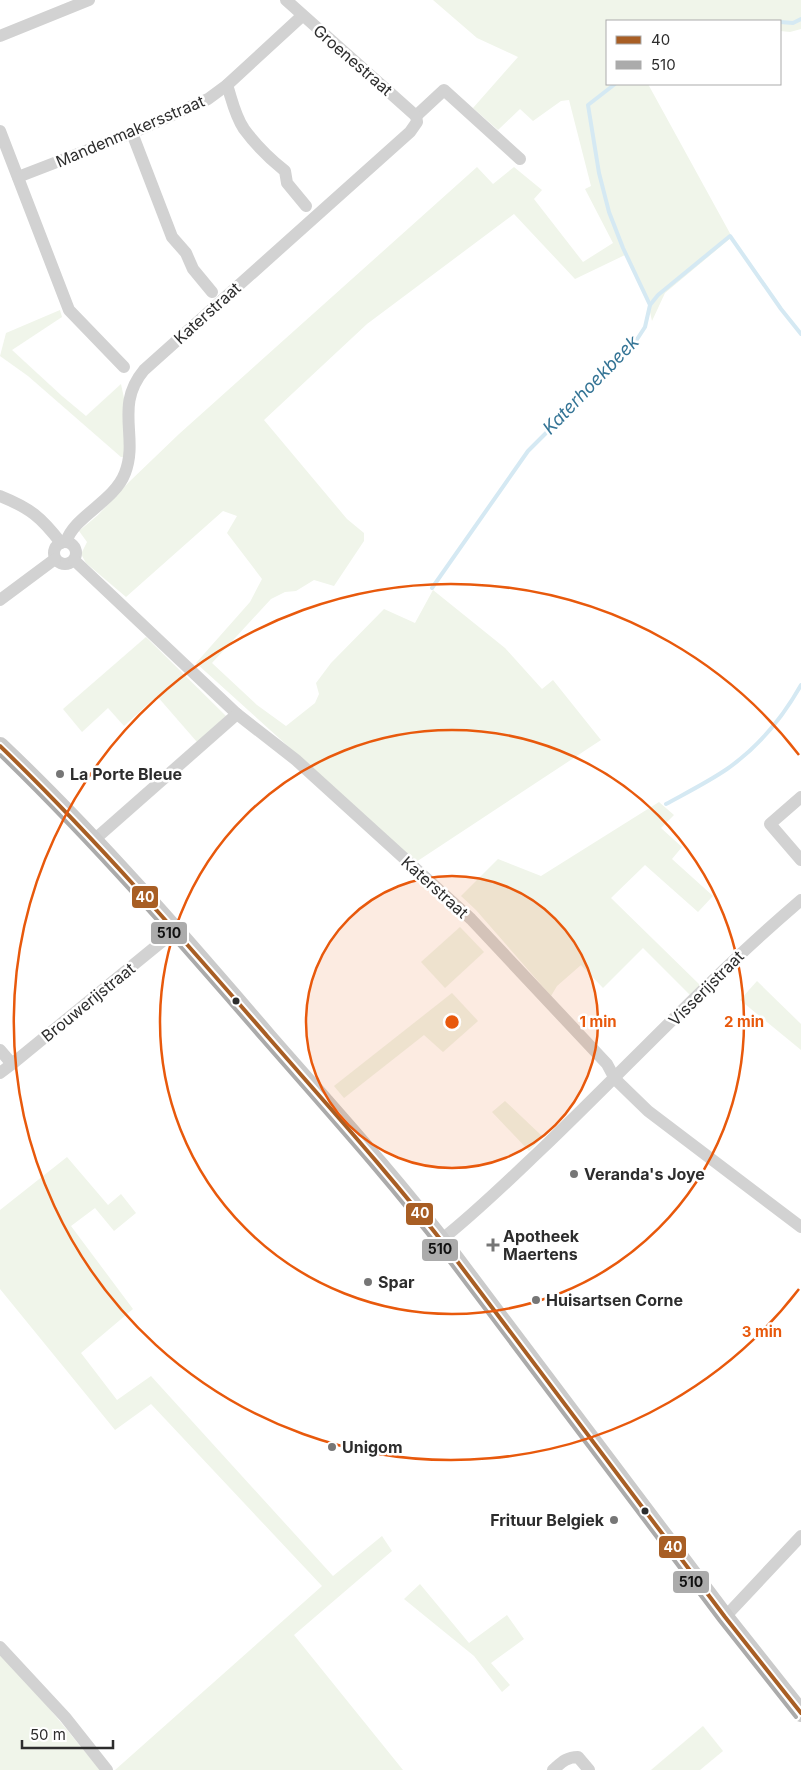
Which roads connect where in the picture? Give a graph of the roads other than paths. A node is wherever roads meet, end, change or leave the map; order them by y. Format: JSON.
{"nodes":[{"id":1,"x":90,"y":0,"type":"edge"},
{"id":2,"x":286,"y":0,"type":"edge"},
{"id":3,"x":302,"y":16,"type":"junction"},
{"id":4,"x":0,"y":36,"type":"edge"},
{"id":5,"x":227,"y":85,"type":"junction"},
{"id":6,"x":416,"y":119,"type":"junction"},
{"id":7,"x":0,"y":131,"type":"edge"},
{"id":8,"x":132,"y":132,"type":"junction"},
{"id":9,"x":520,"y":159,"type":"dead end"},
{"id":10,"x":18,"y":177,"type":"junction"},
{"id":11,"x":306,"y":206,"type":"dead end"},
{"id":12,"x":212,"y":292,"type":"dead end"},
{"id":13,"x":124,"y":367,"type":"dead end"},
{"id":14,"x":0,"y":496,"type":"edge"},
{"id":15,"x":64,"y":542,"type":"junction"},
{"id":16,"x":55,"y":559,"type":"junction"},
{"id":17,"x":74,"y":560,"type":"junction"},
{"id":18,"x":0,"y":600,"type":"edge"},
{"id":19,"x":237,"y":714,"type":"junction"},
{"id":20,"x":0,"y":746,"type":"edge"},
{"id":21,"x":801,"y":797,"type":"edge"},
{"id":22,"x":94,"y":840,"type":"junction"},
{"id":23,"x":801,"y":860,"type":"edge"},
{"id":24,"x":801,"y":900,"type":"edge"},
{"id":25,"x":176,"y":930,"type":"junction"},
{"id":26,"x":0,"y":1050,"type":"edge"},
{"id":27,"x":12,"y":1064,"type":"junction"},
{"id":28,"x":0,"y":1072,"type":"edge"},
{"id":29,"x":615,"y":1079,"type":"junction"},
{"id":30,"x":801,"y":1227,"type":"edge"},
{"id":31,"x":441,"y":1240,"type":"junction"},
{"id":32,"x":801,"y":1536,"type":"edge"},
{"id":33,"x":725,"y":1617,"type":"junction"},
{"id":34,"x":0,"y":1647,"type":"edge"},
{"id":35,"x":801,"y":1713,"type":"edge"},
{"id":36,"x":107,"y":1770,"type":"edge"},
{"id":37,"x":553,"y":1770,"type":"edge"},
{"id":38,"x":589,"y":1770,"type":"edge"}],
"edges":[{"from":1,"to":4,"type":"street"},
{"from":2,"to":3,"type":"street","name":"Groenestraat"},
{"from":3,"to":5,"type":"street","name":"Mandenmakersstraat"},
{"from":3,"to":6,"type":"street","name":"Groenestraat"},
{"from":5,"to":8,"type":"street","name":"Mandenmakersstraat"},
{"from":5,"to":11,"type":"street"},
{"from":6,"to":9,"type":"street","name":"Katerstraat"},
{"from":6,"to":15,"type":"street","name":"Katerstraat"},
{"from":7,"to":10,"type":"street"},
{"from":8,"to":10,"type":"street","name":"Mandenmakersstraat"},
{"from":8,"to":12,"type":"street"},
{"from":10,"to":13,"type":"street"},
{"from":14,"to":15,"type":"street"},
{"from":15,"to":16,"type":"street"},
{"from":15,"to":17,"type":"street"},
{"from":16,"to":17,"type":"street"},
{"from":16,"to":18,"type":"street"},
{"from":17,"to":19,"type":"street","name":"Katerstraat"},
{"from":19,"to":22,"type":"street"},
{"from":19,"to":29,"type":"street","name":"Katerstraat"},
{"from":20,"to":22,"type":"main road"},
{"from":21,"to":23,"type":"street"},
{"from":22,"to":25,"type":"main road"},
{"from":24,"to":29,"type":"street","name":"Visserijstraat"},
{"from":25,"to":27,"type":"street","name":"Brouwerijstraat"},
{"from":25,"to":31,"type":"main road"},
{"from":26,"to":27,"type":"street"},
{"from":27,"to":28,"type":"street","name":"Brouwerijstraat"},
{"from":29,"to":30,"type":"street"},
{"from":29,"to":31,"type":"street","name":"Visserijstraat"},
{"from":31,"to":33,"type":"main road"},
{"from":32,"to":33,"type":"street"},
{"from":33,"to":35,"type":"main road"},
{"from":34,"to":36,"type":"street"},
{"from":37,"to":38,"type":"street"}]}
